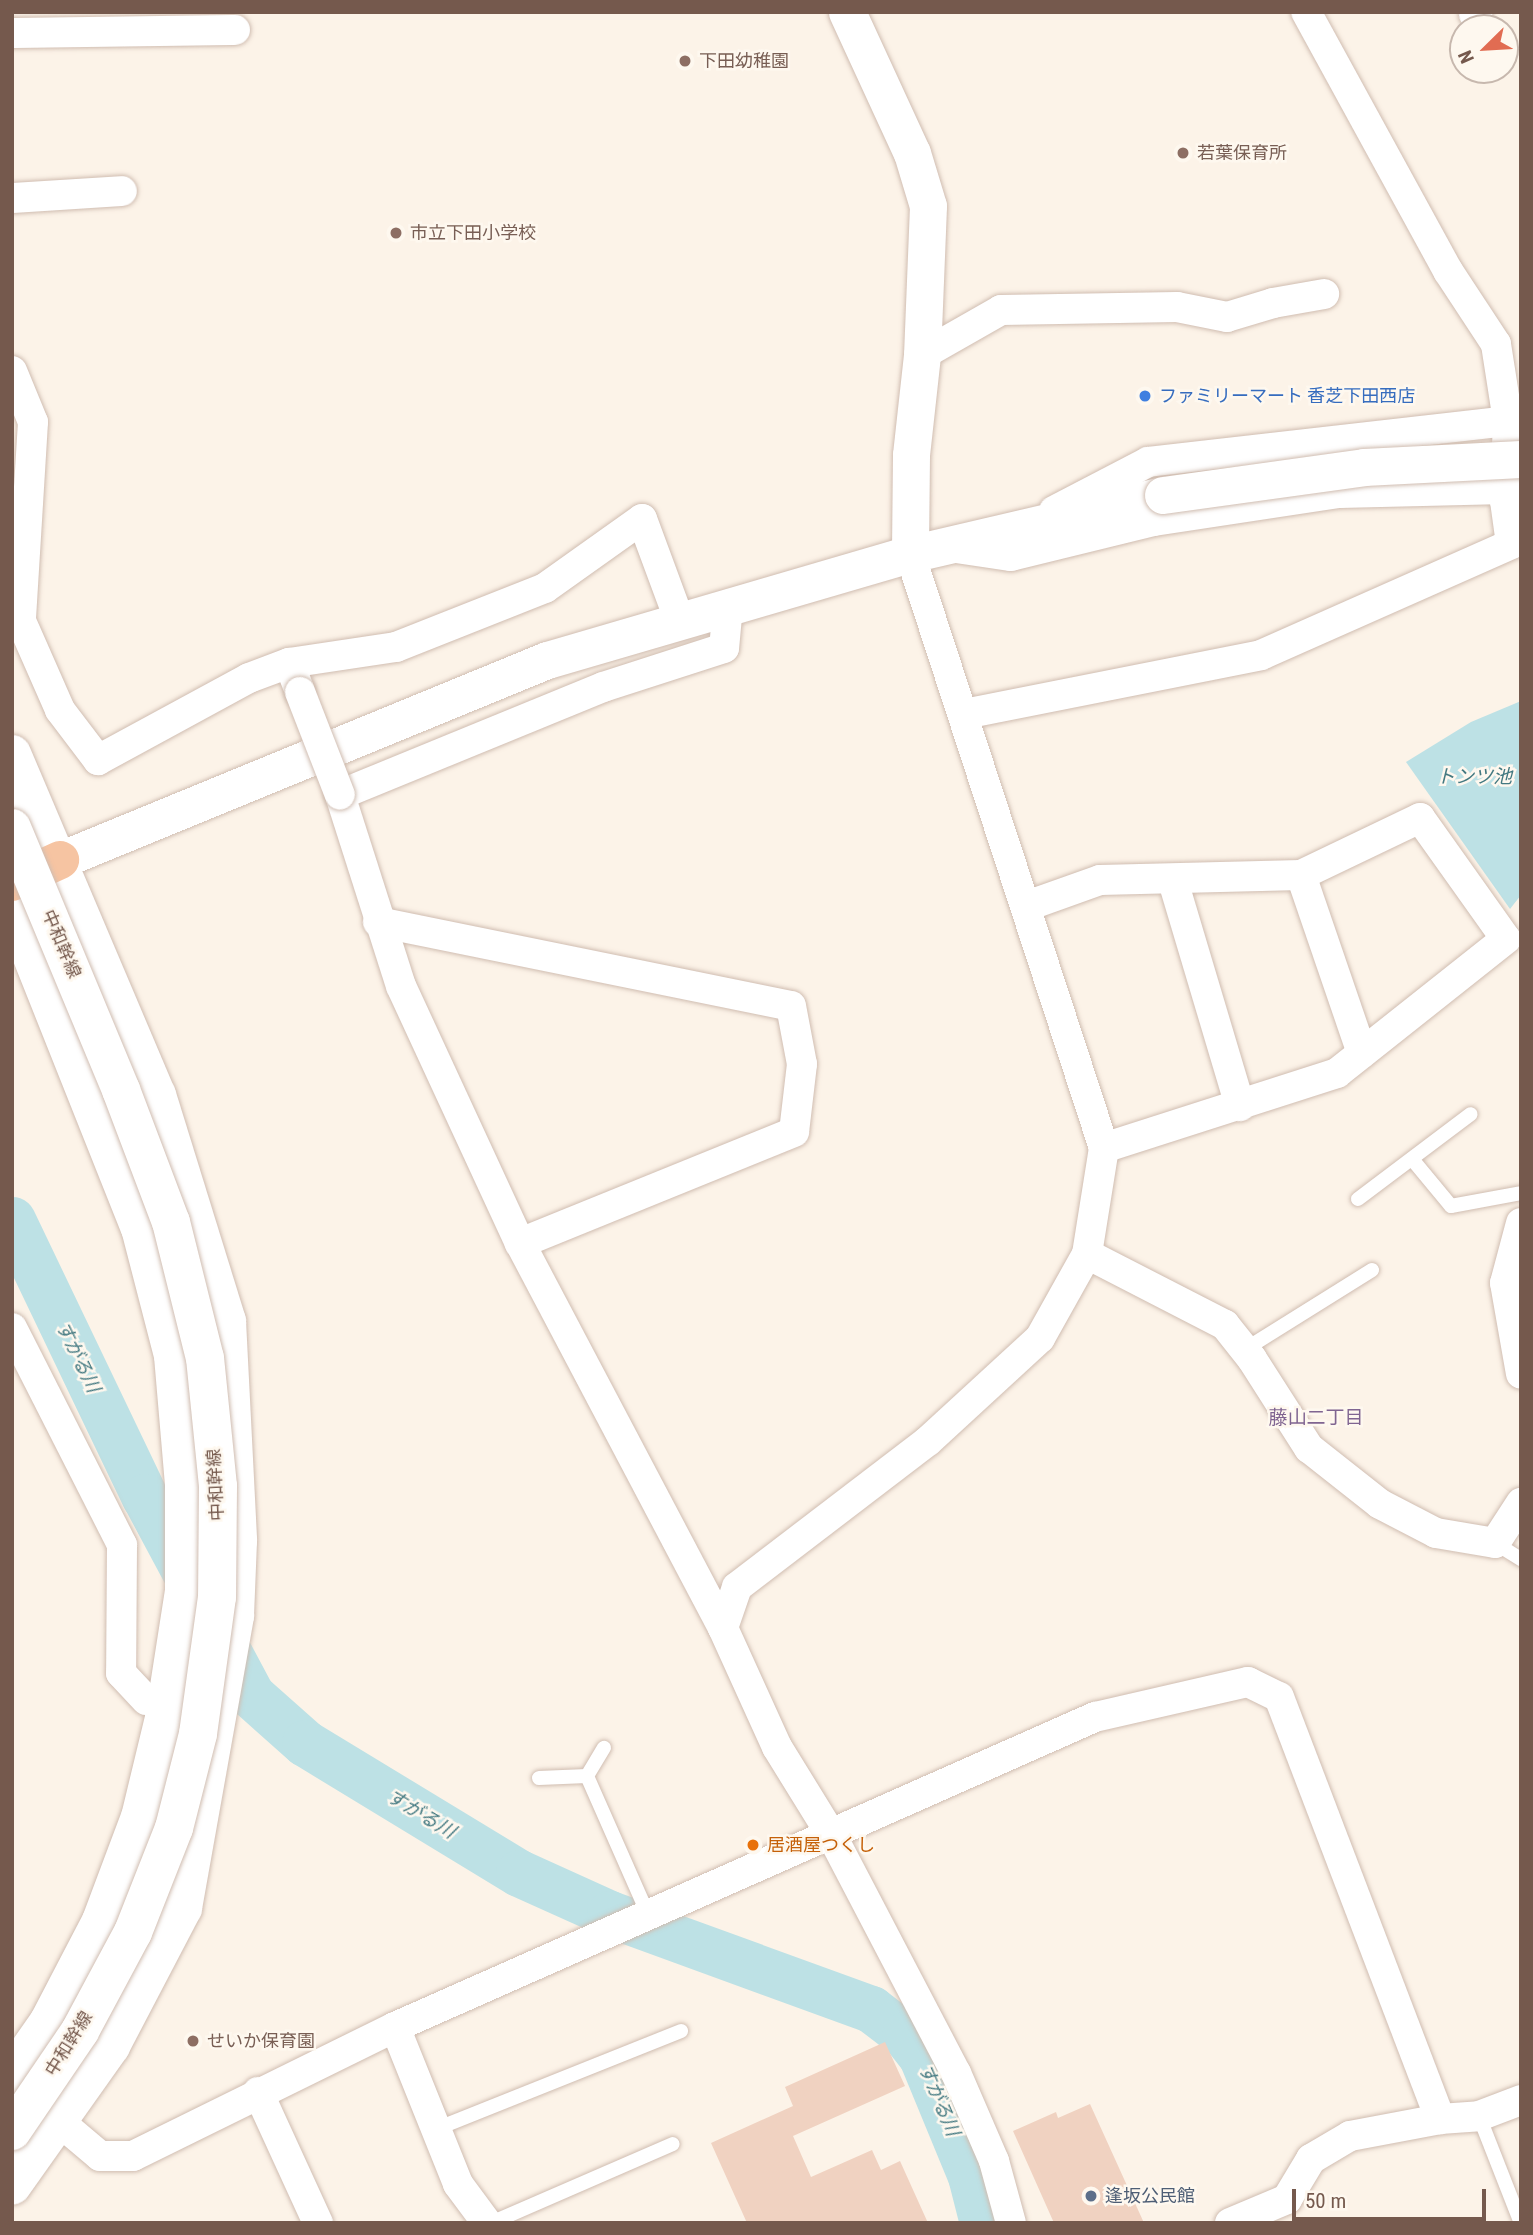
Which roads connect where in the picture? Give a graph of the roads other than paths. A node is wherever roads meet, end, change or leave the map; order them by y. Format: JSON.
{"nodes":[{"id":1,"x":848,"y":12,"type":"edge"},
{"id":2,"x":1306,"y":12,"type":"edge"},
{"id":3,"x":235,"y":30,"type":"dead end"},
{"id":4,"x":12,"y":33,"type":"edge"},
{"id":5,"x":122,"y":191,"type":"dead end"},
{"id":6,"x":12,"y":198,"type":"edge"},
{"id":7,"x":1324,"y":295,"type":"dead end"},
{"id":8,"x":922,"y":355,"type":"junction"},
{"id":9,"x":12,"y":371,"type":"edge"},
{"id":10,"x":1508,"y":421,"type":"junction"},
{"id":11,"x":1513,"y":474,"type":"edge"},
{"id":12,"x":1022,"y":528,"type":"junction"},
{"id":13,"x":1516,"y":543,"type":"edge"},
{"id":14,"x":928,"y":550,"type":"junction"},
{"id":15,"x":728,"y":606,"type":"junction"},
{"id":16,"x":679,"y":619,"type":"junction"},
{"id":17,"x":289,"y":663,"type":"junction"},
{"id":18,"x":964,"y":714,"type":"junction"},
{"id":19,"x":12,"y":723,"type":"edge"},
{"id":20,"x":12,"y":754,"type":"edge"},
{"id":21,"x":29,"y":788,"type":"junction"},
{"id":22,"x":340,"y":795,"type":"junction"},
{"id":23,"x":12,"y":828,"type":"edge"},
{"id":24,"x":60,"y":860,"type":"junction"},
{"id":25,"x":1301,"y":875,"type":"junction"},
{"id":26,"x":1173,"y":881,"type":"junction"},
{"id":27,"x":12,"y":882,"type":"edge"},
{"id":28,"x":1027,"y":906,"type":"junction"},
{"id":29,"x":12,"y":907,"type":"edge"},
{"id":30,"x":378,"y":922,"type":"junction"},
{"id":31,"x":12,"y":975,"type":"edge"},
{"id":32,"x":1362,"y":1053,"type":"junction"},
{"id":33,"x":1240,"y":1106,"type":"junction"},
{"id":34,"x":1471,"y":1114,"type":"dead end"},
{"id":35,"x":1104,"y":1147,"type":"junction"},
{"id":36,"x":1412,"y":1159,"type":"junction"},
{"id":37,"x":1521,"y":1193,"type":"edge"},
{"id":38,"x":1358,"y":1199,"type":"dead end"},
{"id":39,"x":1521,"y":1223,"type":"edge"},
{"id":40,"x":520,"y":1243,"type":"junction"},
{"id":41,"x":1087,"y":1254,"type":"junction"},
{"id":42,"x":1372,"y":1270,"type":"dead end"},
{"id":43,"x":12,"y":1328,"type":"edge"},
{"id":44,"x":1244,"y":1350,"type":"junction"},
{"id":45,"x":1521,"y":1374,"type":"edge"},
{"id":46,"x":1521,"y":1503,"type":"edge"},
{"id":47,"x":1495,"y":1542,"type":"junction"},
{"id":48,"x":1521,"y":1559,"type":"edge"},
{"id":49,"x":723,"y":1628,"type":"junction"},
{"id":50,"x":146,"y":1700,"type":"junction"},
{"id":51,"x":604,"y":1748,"type":"dead end"},
{"id":52,"x":587,"y":1776,"type":"junction"},
{"id":53,"x":539,"y":1778,"type":"dead end"},
{"id":54,"x":832,"y":1836,"type":"junction"},
{"id":55,"x":647,"y":1912,"type":"junction"},
{"id":56,"x":395,"y":2027,"type":"junction"},
{"id":57,"x":681,"y":2031,"type":"dead end"},
{"id":58,"x":12,"y":2035,"type":"edge"},
{"id":59,"x":12,"y":2074,"type":"edge"},
{"id":60,"x":258,"y":2092,"type":"junction"},
{"id":61,"x":1521,"y":2100,"type":"edge"},
{"id":62,"x":1479,"y":2116,"type":"junction"},
{"id":63,"x":1440,"y":2119,"type":"junction"},
{"id":64,"x":57,"y":2123,"type":"junction"},
{"id":65,"x":436,"y":2129,"type":"junction"},
{"id":66,"x":12,"y":2131,"type":"edge"},
{"id":67,"x":673,"y":2144,"type":"dead end"},
{"id":68,"x":12,"y":2186,"type":"edge"},
{"id":69,"x":1521,"y":2222,"type":"edge"},
{"id":70,"x":318,"y":2223,"type":"edge"},
{"id":71,"x":489,"y":2223,"type":"edge"},
{"id":72,"x":1011,"y":2223,"type":"edge"},
{"id":73,"x":1230,"y":2223,"type":"edge"}],
"edges":[{"from":1,"to":8,"type":"street"},
{"from":2,"to":10,"type":"street"},
{"from":3,"to":4,"type":"street"},
{"from":5,"to":6,"type":"street"},
{"from":7,"to":8,"type":"street"},
{"from":8,"to":14,"type":"street"},
{"from":9,"to":17,"type":"street"},
{"from":10,"to":11,"type":"street"},
{"from":10,"to":12,"type":"street"},
{"from":11,"to":12,"type":"street","bridge":true},
{"from":11,"to":13,"type":"street"},
{"from":11,"to":14,"type":"street"},
{"from":12,"to":14,"type":"street"},
{"from":13,"to":18,"type":"street"},
{"from":14,"to":15,"type":"street"},
{"from":14,"to":18,"type":"street"},
{"from":15,"to":16,"type":"street"},
{"from":15,"to":22,"type":"street"},
{"from":16,"to":17,"type":"street"},
{"from":16,"to":24,"type":"street"},
{"from":17,"to":22,"type":"street","bridge":true},
{"from":18,"to":28,"type":"street"},
{"from":19,"to":21,"type":"main road"},
{"from":20,"to":21,"type":"main road"},
{"from":21,"to":24,"type":"main road"},
{"from":22,"to":30,"type":"street"},
{"from":23,"to":66,"type":"main road","name":"中和幹線","bridge":true},
{"from":24,"to":27,"type":"highway"},
{"from":24,"to":64,"type":"main road"},
{"from":25,"to":26,"type":"street"},
{"from":25,"to":32,"type":"street"},
{"from":25,"to":32,"type":"street"},
{"from":26,"to":28,"type":"street"},
{"from":26,"to":33,"type":"street"},
{"from":28,"to":35,"type":"street"},
{"from":29,"to":59,"type":"main road","name":"中和幹線"},
{"from":30,"to":40,"type":"street"},
{"from":30,"to":40,"type":"street"},
{"from":31,"to":50,"type":"main road"},
{"from":32,"to":33,"type":"street"},
{"from":33,"to":35,"type":"street"},
{"from":34,"to":36,"type":"lane"},
{"from":35,"to":41,"type":"street"},
{"from":36,"to":37,"type":"lane"},
{"from":36,"to":38,"type":"lane"},
{"from":39,"to":45,"type":"street"},
{"from":40,"to":49,"type":"street"},
{"from":41,"to":44,"type":"street"},
{"from":41,"to":49,"type":"street"},
{"from":42,"to":44,"type":"lane"},
{"from":43,"to":50,"type":"street"},
{"from":44,"to":47,"type":"street"},
{"from":46,"to":47,"type":"street"},
{"from":47,"to":48,"type":"lane"},
{"from":49,"to":54,"type":"street"},
{"from":50,"to":58,"type":"main road"},
{"from":51,"to":52,"type":"lane"},
{"from":52,"to":53,"type":"lane"},
{"from":52,"to":55,"type":"lane"},
{"from":54,"to":55,"type":"street"},
{"from":54,"to":63,"type":"street"},
{"from":54,"to":72,"type":"street"},
{"from":55,"to":56,"type":"street"},
{"from":56,"to":60,"type":"street"},
{"from":56,"to":65,"type":"street"},
{"from":57,"to":65,"type":"lane"},
{"from":59,"to":64,"type":"street"},
{"from":60,"to":64,"type":"street"},
{"from":60,"to":70,"type":"street"},
{"from":61,"to":62,"type":"street"},
{"from":62,"to":63,"type":"street"},
{"from":62,"to":69,"type":"lane"},
{"from":63,"to":73,"type":"street"},
{"from":64,"to":68,"type":"main road"},
{"from":65,"to":71,"type":"street"},
{"from":67,"to":71,"type":"lane"}]}
